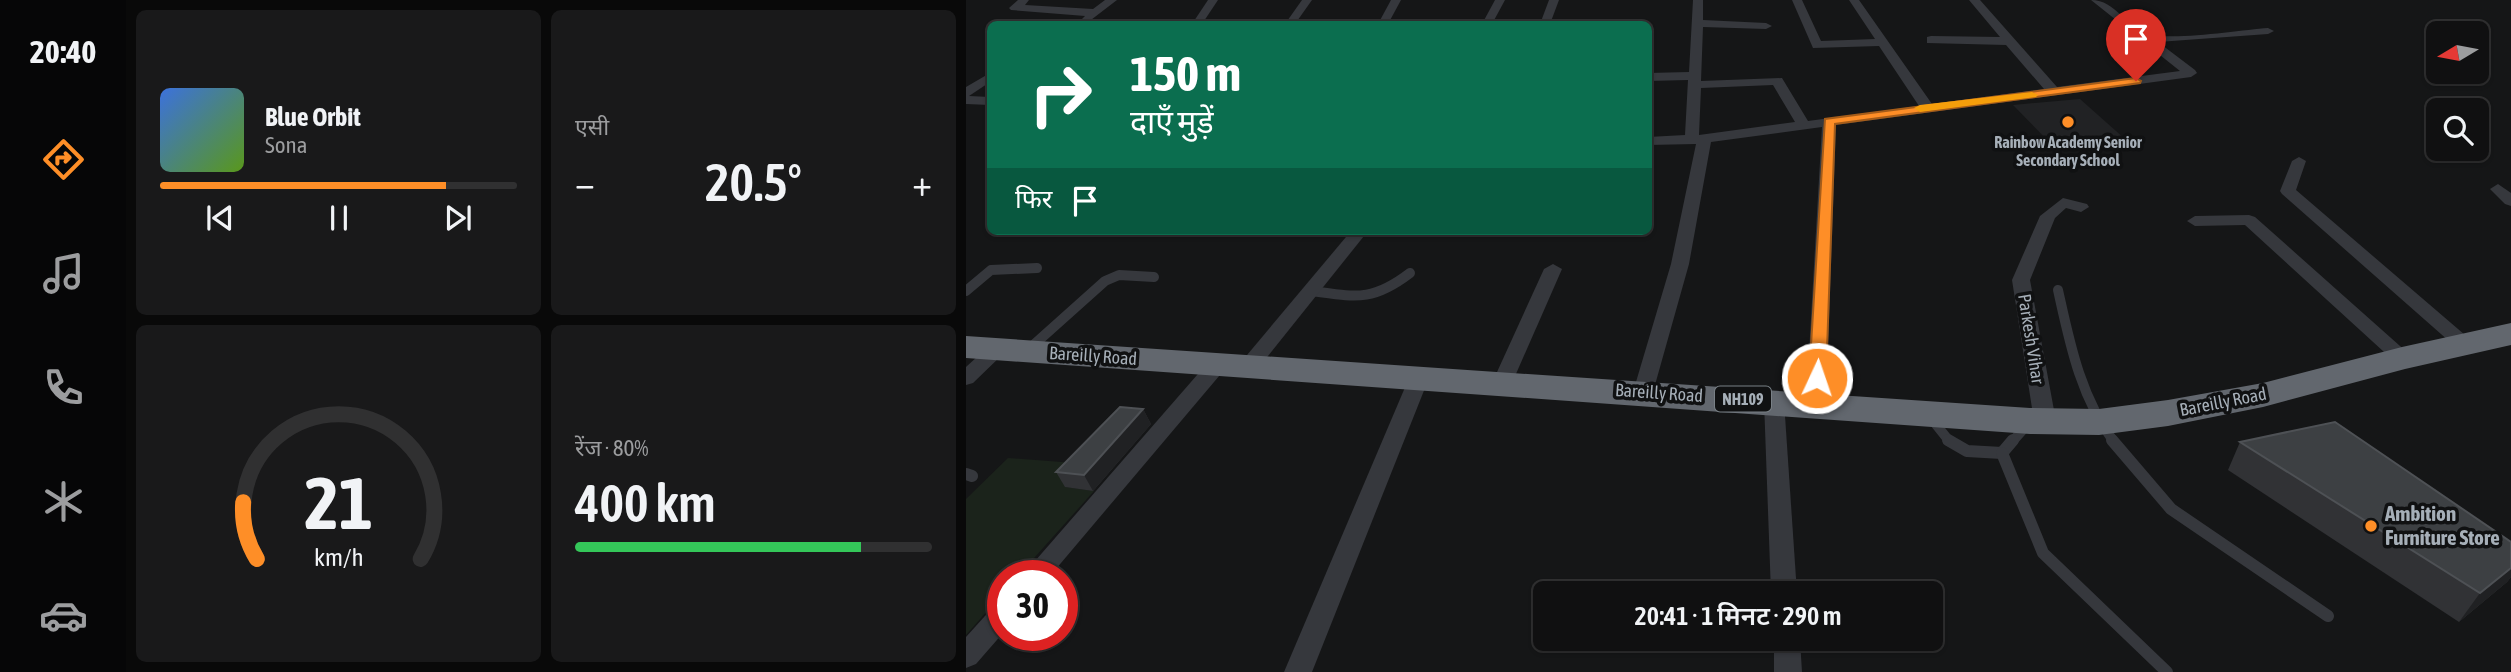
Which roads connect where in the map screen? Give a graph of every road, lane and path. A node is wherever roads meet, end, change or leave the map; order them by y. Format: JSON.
{"nodes":[{"id":1,"x":1024,"y":0,"type":"edge"},
{"id":2,"x":1112,"y":0,"type":"edge"},
{"id":3,"x":1213,"y":0,"type":"edge"},
{"id":4,"x":1307,"y":0,"type":"edge"},
{"id":5,"x":1396,"y":0,"type":"edge"},
{"id":6,"x":1500,"y":0,"type":"edge"},
{"id":7,"x":1554,"y":0,"type":"edge"},
{"id":8,"x":1698,"y":0,"type":"edge"},
{"id":9,"x":1797,"y":0,"type":"edge"},
{"id":10,"x":1854,"y":0,"type":"edge"},
{"id":11,"x":1974,"y":0,"type":"edge"},
{"id":12,"x":2096,"y":0,"type":"edge"},
{"id":13,"x":1096,"y":13,"type":"junction"},
{"id":14,"x":1084,"y":21,"type":"edge"},
{"id":15,"x":1199,"y":21,"type":"edge"},
{"id":16,"x":1292,"y":21,"type":"edge"},
{"id":17,"x":1384,"y":21,"type":"edge"},
{"id":18,"x":1489,"y":21,"type":"edge"},
{"id":19,"x":1546,"y":21,"type":"edge"},
{"id":20,"x":1695,"y":23,"type":"junction"},
{"id":21,"x":1766,"y":26,"type":"dead end"},
{"id":22,"x":2268,"y":31,"type":"dead end"},
{"id":23,"x":2145,"y":37,"type":"junction"},
{"id":24,"x":1931,"y":40,"type":"dead end"},
{"id":25,"x":2010,"y":41,"type":"junction"},
{"id":26,"x":1885,"y":42,"type":"junction"},
{"id":27,"x":1652,"y":77,"type":"edge"},
{"id":28,"x":987,"y":79,"type":"edge"},
{"id":29,"x":1693,"y":80,"type":"junction"},
{"id":30,"x":2054,"y":92,"type":"junction"},
{"id":31,"x":966,"y":93,"type":"edge"},
{"id":32,"x":966,"y":100,"type":"edge"},
{"id":33,"x":987,"y":101,"type":"edge"},
{"id":34,"x":1927,"y":107,"type":"junction"},
{"id":35,"x":1829,"y":122,"type":"junction"},
{"id":36,"x":1804,"y":125,"type":"junction"},
{"id":37,"x":1698,"y":140,"type":"junction"},
{"id":38,"x":1652,"y":141,"type":"edge"},
{"id":39,"x":2299,"y":161,"type":"dead end"},
{"id":40,"x":2498,"y":189,"type":"dead end"},
{"id":41,"x":2511,"y":201,"type":"edge"},
{"id":42,"x":2081,"y":207,"type":"dead end"},
{"id":43,"x":2194,"y":221,"type":"dead end"},
{"id":44,"x":1357,"y":235,"type":"edge"},
{"id":45,"x":1037,"y":268,"type":"dead end"},
{"id":46,"x":1553,"y":269,"type":"dead end"},
{"id":47,"x":1410,"y":273,"type":"dead end"},
{"id":48,"x":1154,"y":277,"type":"dead end"},
{"id":49,"x":2057,"y":290,"type":"dead end"},
{"id":50,"x":966,"y":291,"type":"edge"},
{"id":51,"x":1311,"y":291,"type":"junction"},
{"id":52,"x":2511,"y":334,"type":"edge"},
{"id":53,"x":2465,"y":345,"type":"junction"},
{"id":54,"x":997,"y":349,"type":"edge"},
{"id":55,"x":2402,"y":358,"type":"junction"},
{"id":56,"x":1233,"y":365,"type":"junction"},
{"id":57,"x":966,"y":378,"type":"edge"},
{"id":58,"x":1419,"y":378,"type":"junction"},
{"id":59,"x":1502,"y":383,"type":"junction"},
{"id":60,"x":1643,"y":392,"type":"junction"},
{"id":61,"x":1774,"y":401,"type":"junction"},
{"id":62,"x":1816,"y":405,"type":"junction"},
{"id":63,"x":1927,"y":413,"type":"junction"},
{"id":64,"x":2037,"y":421,"type":"junction"},
{"id":65,"x":2099,"y":422,"type":"junction"},
{"id":66,"x":2002,"y":453,"type":"junction"},
{"id":67,"x":1050,"y":560,"type":"edge"},
{"id":68,"x":1783,"y":581,"type":"edge"},
{"id":69,"x":2328,"y":616,"type":"dead end"},
{"id":70,"x":987,"y":632,"type":"edge"},
{"id":71,"x":1787,"y":651,"type":"edge"},
{"id":72,"x":966,"y":656,"type":"edge"},
{"id":73,"x":1298,"y":672,"type":"edge"},
{"id":74,"x":1788,"y":672,"type":"edge"},
{"id":75,"x":2167,"y":672,"type":"edge"}],
"edges":[{"from":1,"to":13,"type":"street"},
{"from":2,"to":13,"type":"street"},
{"from":3,"to":15,"type":"street"},
{"from":4,"to":16,"type":"street"},
{"from":5,"to":17,"type":"street"},
{"from":6,"to":18,"type":"street"},
{"from":7,"to":19,"type":"street"},
{"from":8,"to":20,"type":"street"},
{"from":9,"to":26,"type":"street"},
{"from":10,"to":26,"type":"street"},
{"from":11,"to":25,"type":"street"},
{"from":12,"to":23,"type":"street"},
{"from":13,"to":14,"type":"street"},
{"from":20,"to":21,"type":"street"},
{"from":20,"to":29,"type":"street"},
{"from":22,"to":23,"type":"street"},
{"from":23,"to":30,"type":"street"},
{"from":24,"to":25,"type":"street"},
{"from":25,"to":30,"type":"street"},
{"from":26,"to":34,"type":"street"},
{"from":27,"to":29,"type":"street"},
{"from":28,"to":31,"type":"street"},
{"from":29,"to":36,"type":"street"},
{"from":29,"to":37,"type":"street"},
{"from":30,"to":34,"type":"street"},
{"from":32,"to":33,"type":"street"},
{"from":34,"to":35,"type":"street"},
{"from":35,"to":36,"type":"street"},
{"from":35,"to":62,"type":"street"},
{"from":36,"to":37,"type":"street"},
{"from":37,"to":38,"type":"street"},
{"from":37,"to":60,"type":"street"},
{"from":39,"to":53,"type":"street"},
{"from":40,"to":41,"type":"street"},
{"from":42,"to":64,"type":"street","name":"Parkesh Vihar"},
{"from":43,"to":55,"type":"street"},
{"from":44,"to":51,"type":"street"},
{"from":45,"to":50,"type":"lane"},
{"from":46,"to":59,"type":"street"},
{"from":47,"to":51,"type":"lane"},
{"from":48,"to":54,"type":"lane"},
{"from":49,"to":65,"type":"lane"},
{"from":51,"to":56,"type":"street"},
{"from":52,"to":53,"type":"highway","name":"Bareilly Road","number":"NH109"},
{"from":53,"to":55,"type":"highway","name":"Bareilly Road","number":"NH109"},
{"from":54,"to":56,"type":"highway","name":"Bareilly Road","number":"NH109"},
{"from":54,"to":57,"type":"street"},
{"from":55,"to":65,"type":"highway","name":"Bareilly Road","number":"NH109"},
{"from":56,"to":58,"type":"highway","name":"Bareilly Road","number":"NH109"},
{"from":56,"to":67,"type":"street"},
{"from":58,"to":59,"type":"highway","name":"Bareilly Road","number":"NH109"},
{"from":58,"to":73,"type":"street"},
{"from":59,"to":60,"type":"highway","name":"Bareilly Road","number":"NH109"},
{"from":60,"to":61,"type":"highway","name":"Bareilly Road","number":"NH109"},
{"from":61,"to":62,"type":"highway","name":"Bareilly Road","number":"NH109"},
{"from":61,"to":68,"type":"street"},
{"from":62,"to":63,"type":"highway","name":"Bareilly Road","number":"NH109"},
{"from":63,"to":64,"type":"highway","name":"Bareilly Road","number":"NH109"},
{"from":63,"to":66,"type":"lane"},
{"from":64,"to":65,"type":"highway","name":"Bareilly Road","number":"NH109"},
{"from":64,"to":66,"type":"lane"},
{"from":65,"to":69,"type":"lane"},
{"from":66,"to":75,"type":"lane"},
{"from":70,"to":72,"type":"street"},
{"from":71,"to":74,"type":"street"}]}
